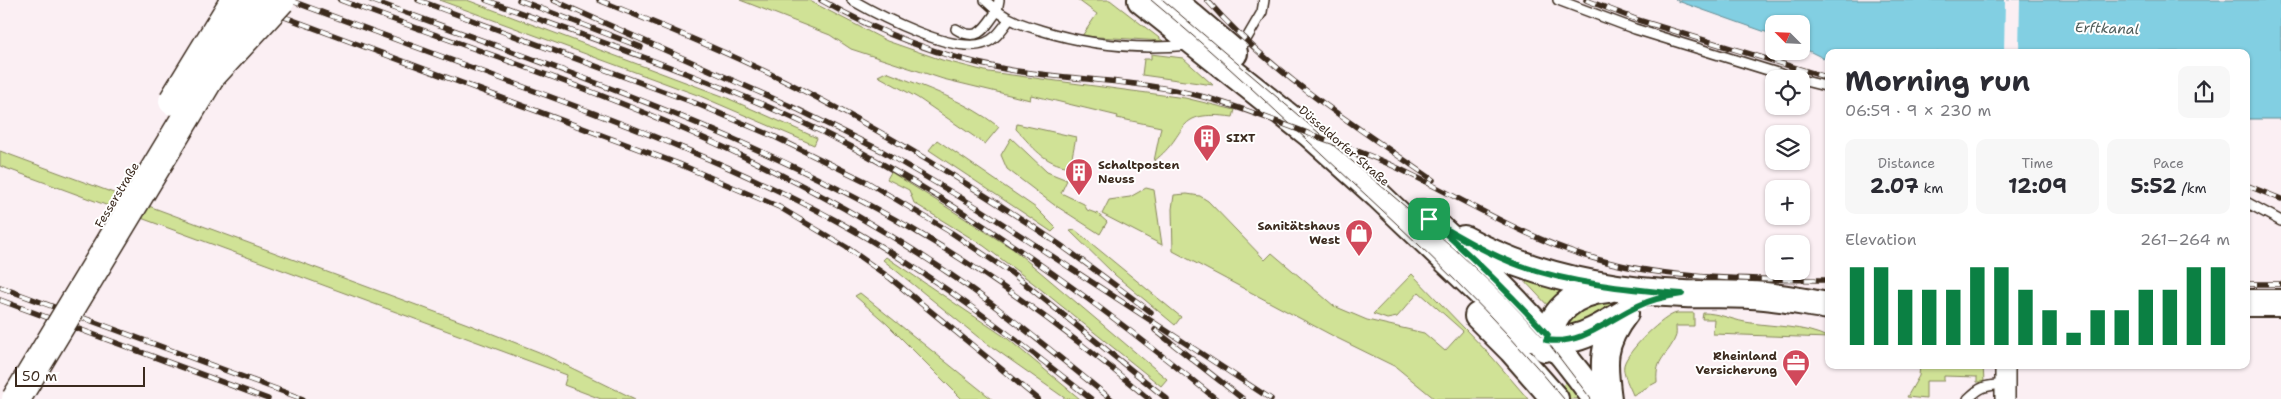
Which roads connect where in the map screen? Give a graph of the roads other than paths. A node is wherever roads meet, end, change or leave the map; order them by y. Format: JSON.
{"nodes":[{"id":1,"x":235,"y":0,"type":"edge"},
{"id":2,"x":257,"y":0,"type":"edge"},
{"id":3,"x":281,"y":0,"type":"edge"},
{"id":4,"x":852,"y":0,"type":"edge"},
{"id":5,"x":985,"y":0,"type":"edge"},
{"id":6,"x":999,"y":0,"type":"edge"},
{"id":7,"x":1141,"y":0,"type":"edge"},
{"id":8,"x":1264,"y":0,"type":"edge"},
{"id":9,"x":1558,"y":0,"type":"edge"},
{"id":10,"x":1179,"y":5,"type":"edge"},
{"id":11,"x":997,"y":11,"type":"junction"},
{"id":12,"x":1009,"y":20,"type":"junction"},
{"id":13,"x":956,"y":29,"type":"dead end"},
{"id":14,"x":1197,"y":45,"type":"junction"},
{"id":15,"x":1237,"y":55,"type":"junction"},
{"id":16,"x":1768,"y":70,"type":"edge"},
{"id":17,"x":211,"y":76,"type":"junction"},
{"id":18,"x":1810,"y":82,"type":"edge"},
{"id":19,"x":1825,"y":86,"type":"edge"},
{"id":20,"x":2250,"y":204,"type":"edge"},
{"id":21,"x":1429,"y":219,"type":"junction"},
{"id":22,"x":2281,"y":222,"type":"edge"},
{"id":23,"x":1615,"y":288,"type":"junction"},
{"id":24,"x":1682,"y":294,"type":"junction"},
{"id":25,"x":2250,"y":303,"type":"edge"},
{"id":26,"x":2281,"y":303,"type":"edge"},
{"id":27,"x":1825,"y":305,"type":"edge"},
{"id":28,"x":1625,"y":313,"type":"junction"},
{"id":29,"x":1549,"y":339,"type":"junction"},
{"id":30,"x":2005,"y":369,"type":"edge"},
{"id":31,"x":0,"y":389,"type":"edge"},
{"id":32,"x":2005,"y":392,"type":"edge"},
{"id":33,"x":1552,"y":395,"type":"edge"},
{"id":34,"x":16,"y":399,"type":"edge"},
{"id":35,"x":1596,"y":399,"type":"edge"},
{"id":36,"x":1608,"y":399,"type":"edge"},
{"id":37,"x":1968,"y":399,"type":"edge"}],
"edges":[{"from":1,"to":31,"type":"main road","name":"Fesserstraße","bridge":true},
{"from":2,"to":17,"type":"main road","name":"Fesserstraße","bridge":true},
{"from":3,"to":17,"type":"main road","name":"Fesserstraße","bridge":true},
{"from":4,"to":12,"type":"lane"},
{"from":5,"to":11,"type":"lane"},
{"from":6,"to":11,"type":"lane"},
{"from":7,"to":14,"type":"main road","name":"Düsseldorfer Straße"},
{"from":8,"to":15,"type":"lane"},
{"from":9,"to":16,"type":"lane"},
{"from":10,"to":15,"type":"main road","name":"Düsseldorfer Straße"},
{"from":11,"to":12,"type":"lane"},
{"from":11,"to":13,"type":"lane"},
{"from":12,"to":14,"type":"lane"},
{"from":14,"to":29,"type":"main road","name":"Düsseldorfer Straße"},
{"from":14,"to":33,"type":"main road","name":"Düsseldorfer Straße"},
{"from":15,"to":21,"type":"main road","name":"Düsseldorfer Straße"},
{"from":17,"to":34,"type":"main road","name":"Fesserstraße","bridge":true},
{"from":18,"to":19,"type":"lane"},
{"from":20,"to":22,"type":"lane"},
{"from":21,"to":23,"type":"main road"},
{"from":21,"to":29,"type":"main road","name":"Düsseldorfer Straße"},
{"from":23,"to":24,"type":"main road"},
{"from":23,"to":29,"type":"main road"},
{"from":24,"to":27,"type":"main road"},
{"from":24,"to":28,"type":"main road","name":"Düsseldorfer Straße"},
{"from":25,"to":26,"type":"main road"},
{"from":28,"to":29,"type":"main road","name":"Düsseldorfer Straße"},
{"from":28,"to":36,"type":"main road"},
{"from":29,"to":33,"type":"main road"},
{"from":29,"to":35,"type":"main road","name":"Düsseldorfer Straße"},
{"from":30,"to":32,"type":"street"},
{"from":32,"to":37,"type":"lane"}]}
